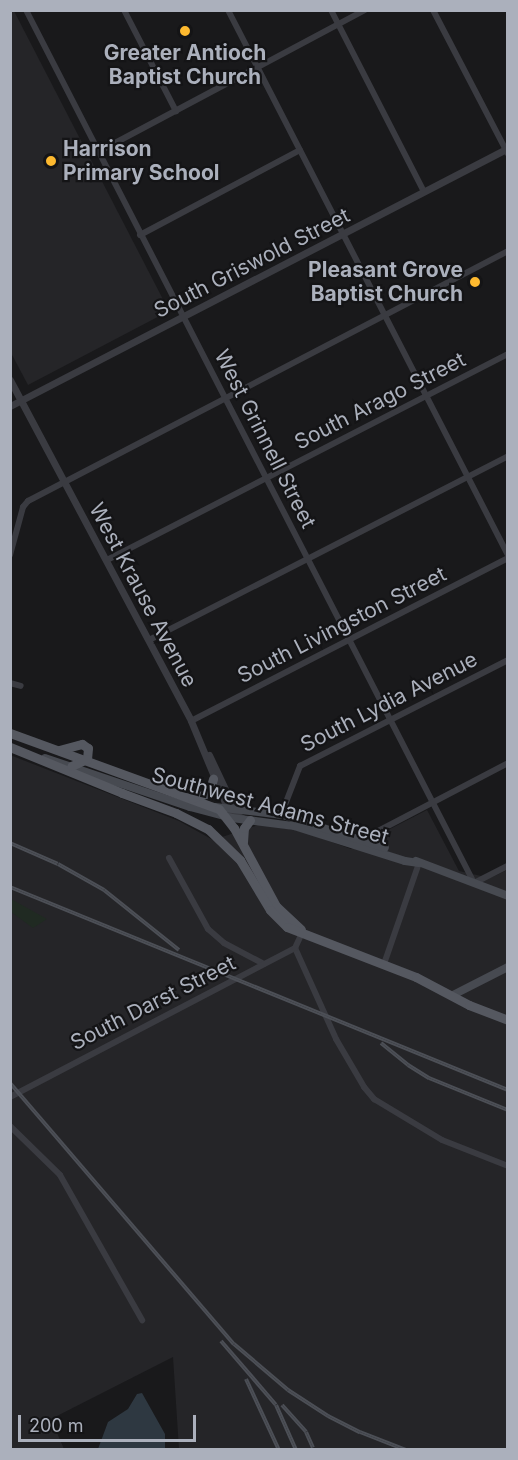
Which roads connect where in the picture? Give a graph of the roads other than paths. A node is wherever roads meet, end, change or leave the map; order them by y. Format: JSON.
{"nodes":[{"id":1,"x":26,"y":10,"type":"edge"},
{"id":2,"x":124,"y":10,"type":"edge"},
{"id":3,"x":228,"y":10,"type":"edge"},
{"id":4,"x":331,"y":10,"type":"edge"},
{"id":5,"x":365,"y":10,"type":"edge"},
{"id":6,"x":433,"y":10,"type":"edge"},
{"id":7,"x":338,"y":24,"type":"junction"},
{"id":8,"x":257,"y":67,"type":"junction"},
{"id":9,"x":176,"y":111,"type":"junction"},
{"id":10,"x":300,"y":150,"type":"junction"},
{"id":11,"x":507,"y":151,"type":"edge"},
{"id":12,"x":98,"y":152,"type":"junction"},
{"id":13,"x":424,"y":192,"type":"junction"},
{"id":14,"x":342,"y":234,"type":"junction"},
{"id":15,"x":141,"y":235,"type":"junction"},
{"id":16,"x":507,"y":251,"type":"edge"},
{"id":17,"x":384,"y":315,"type":"junction"},
{"id":18,"x":183,"y":317,"type":"junction"},
{"id":19,"x":507,"y":354,"type":"edge"},
{"id":20,"x":10,"y":380,"type":"edge"},
{"id":21,"x":426,"y":396,"type":"junction"},
{"id":22,"x":225,"y":397,"type":"junction"},
{"id":23,"x":21,"y":400,"type":"junction"},
{"id":24,"x":10,"y":406,"type":"edge"},
{"id":25,"x":507,"y":456,"type":"edge"},
{"id":26,"x":266,"y":477,"type":"junction"},
{"id":27,"x":468,"y":477,"type":"junction"},
{"id":28,"x":65,"y":480,"type":"junction"},
{"id":29,"x":10,"y":555,"type":"edge"},
{"id":30,"x":507,"y":557,"type":"edge"},
{"id":31,"x":308,"y":559,"type":"junction"},
{"id":32,"x":107,"y":560,"type":"junction"},
{"id":33,"x":350,"y":639,"type":"junction"},
{"id":34,"x":149,"y":640,"type":"junction"},
{"id":35,"x":507,"y":660,"type":"edge"},
{"id":36,"x":10,"y":683,"type":"edge"},
{"id":37,"x":21,"y":686,"type":"dead end"},
{"id":38,"x":392,"y":720,"type":"junction"},
{"id":39,"x":191,"y":721,"type":"junction"},
{"id":40,"x":10,"y":733,"type":"edge"},
{"id":41,"x":10,"y":747,"type":"edge"},
{"id":42,"x":87,"y":759,"type":"junction"},
{"id":43,"x":507,"y":763,"type":"edge"},
{"id":44,"x":71,"y":766,"type":"junction"},
{"id":45,"x":213,"y":779,"type":"junction"},
{"id":46,"x":190,"y":798,"type":"junction"},
{"id":47,"x":432,"y":801,"type":"junction"},
{"id":48,"x":240,"y":810,"type":"junction"},
{"id":49,"x":227,"y":813,"type":"junction"},
{"id":50,"x":281,"y":815,"type":"junction"},
{"id":51,"x":249,"y":820,"type":"junction"},
{"id":52,"x":357,"y":842,"type":"junction"},
{"id":53,"x":243,"y":844,"type":"junction"},
{"id":54,"x":169,"y":858,"type":"dead end"},
{"id":55,"x":419,"y":863,"type":"junction"},
{"id":56,"x":507,"y":866,"type":"edge"},
{"id":57,"x":474,"y":883,"type":"junction"},
{"id":58,"x":507,"y":896,"type":"edge"},
{"id":59,"x":302,"y":932,"type":"junction"},
{"id":60,"x":295,"y":948,"type":"junction"},
{"id":61,"x":264,"y":964,"type":"junction"},
{"id":62,"x":384,"y":964,"type":"junction"},
{"id":63,"x":507,"y":967,"type":"edge"},
{"id":64,"x":453,"y":995,"type":"junction"},
{"id":65,"x":507,"y":1020,"type":"edge"},
{"id":66,"x":10,"y":1097,"type":"edge"},
{"id":67,"x":10,"y":1125,"type":"edge"},
{"id":68,"x":507,"y":1166,"type":"edge"},
{"id":69,"x":142,"y":1320,"type":"dead end"}],
"edges":[{"from":1,"to":12,"type":"street","name":"West Grinnell Street"},
{"from":2,"to":9,"type":"street"},
{"from":3,"to":8,"type":"street"},
{"from":4,"to":7,"type":"street"},
{"from":5,"to":7,"type":"street"},
{"from":6,"to":11,"type":"street"},
{"from":7,"to":8,"type":"street"},
{"from":7,"to":13,"type":"street"},
{"from":8,"to":9,"type":"street"},
{"from":8,"to":10,"type":"street"},
{"from":9,"to":12,"type":"street"},
{"from":10,"to":14,"type":"street"},
{"from":10,"to":15,"type":"street"},
{"from":11,"to":13,"type":"street","name":"South Griswold Street"},
{"from":12,"to":15,"type":"street","name":"West Grinnell Street"},
{"from":13,"to":14,"type":"street","name":"South Griswold Street"},
{"from":14,"to":17,"type":"street"},
{"from":14,"to":18,"type":"street","name":"South Griswold Street"},
{"from":15,"to":18,"type":"street","name":"West Grinnell Street"},
{"from":16,"to":17,"type":"street"},
{"from":17,"to":21,"type":"street"},
{"from":17,"to":22,"type":"street"},
{"from":18,"to":22,"type":"street","name":"West Grinnell Street"},
{"from":18,"to":23,"type":"street","name":"South Griswold Street"},
{"from":19,"to":21,"type":"street","name":"South Arago Street"},
{"from":20,"to":23,"type":"street","name":"West Krause Avenue"},
{"from":21,"to":26,"type":"street","name":"South Arago Street"},
{"from":21,"to":27,"type":"street"},
{"from":22,"to":26,"type":"street","name":"West Grinnell Street"},
{"from":22,"to":28,"type":"street"},
{"from":23,"to":24,"type":"street","name":"South Griswold Street"},
{"from":23,"to":28,"type":"street","name":"West Krause Avenue"},
{"from":25,"to":27,"type":"street"},
{"from":26,"to":31,"type":"street","name":"West Grinnell Street"},
{"from":26,"to":32,"type":"street","name":"South Arago Street"},
{"from":27,"to":30,"type":"street"},
{"from":27,"to":31,"type":"street"},
{"from":28,"to":29,"type":"street"},
{"from":28,"to":32,"type":"street","name":"West Krause Avenue"},
{"from":30,"to":33,"type":"street","name":"South Livingston Street"},
{"from":31,"to":33,"type":"street","name":"West Grinnell Street"},
{"from":31,"to":34,"type":"street"},
{"from":32,"to":34,"type":"street","name":"West Krause Avenue"},
{"from":33,"to":38,"type":"street","name":"West Grinnell Street"},
{"from":33,"to":39,"type":"street","name":"South Livingston Street"},
{"from":34,"to":39,"type":"street","name":"West Krause Avenue"},
{"from":35,"to":38,"type":"street","name":"South Lydia Avenue"},
{"from":36,"to":37,"type":"street"},
{"from":38,"to":47,"type":"street","name":"West Grinnell Street"},
{"from":38,"to":50,"type":"street","name":"South Lydia Avenue"},
{"from":39,"to":45,"type":"street","name":"West Krause Avenue"},
{"from":39,"to":48,"type":"street"},
{"from":40,"to":42,"type":"main road","name":"Southwest Adams Street"},
{"from":41,"to":44,"type":"main road","name":"Southwest Adams Street"},
{"from":41,"to":59,"type":"main road"},
{"from":42,"to":44,"type":"main road"},
{"from":42,"to":46,"type":"main road","name":"Southwest Adams Street"},
{"from":43,"to":47,"type":"street"},
{"from":44,"to":49,"type":"main road","name":"Southwest Adams Street"},
{"from":45,"to":46,"type":"main road"},
{"from":45,"to":49,"type":"street","name":"West Krause Avenue"},
{"from":46,"to":49,"type":"main road","name":"Southwest Adams Street"},
{"from":47,"to":52,"type":"street"},
{"from":47,"to":57,"type":"street","name":"West Grinnell Street"},
{"from":48,"to":49,"type":"main road","name":"Southwest Adams Street"},
{"from":48,"to":50,"type":"main road","name":"Southwest Adams Street"},
{"from":49,"to":51,"type":"main road","name":"Southwest Adams Street"},
{"from":49,"to":53,"type":"main road","name":"Southwest Adams Street"},
{"from":50,"to":52,"type":"main road","name":"Southwest Adams Street"},
{"from":51,"to":52,"type":"main road","name":"Southwest Adams Street"},
{"from":51,"to":53,"type":"main road"},
{"from":52,"to":55,"type":"main road","name":"Southwest Adams Street"},
{"from":53,"to":59,"type":"main road","name":"Southwest Adams Street"},
{"from":54,"to":61,"type":"street"},
{"from":55,"to":57,"type":"main road","name":"Southwest Adams Street"},
{"from":55,"to":62,"type":"street"},
{"from":56,"to":57,"type":"street"},
{"from":57,"to":58,"type":"main road","name":"Southwest Adams Street"},
{"from":59,"to":60,"type":"street"},
{"from":59,"to":62,"type":"main road"},
{"from":60,"to":61,"type":"street","name":"South Darst Street"},
{"from":60,"to":68,"type":"street"},
{"from":61,"to":66,"type":"street","name":"South Darst Street"},
{"from":62,"to":64,"type":"main road"},
{"from":63,"to":64,"type":"main road"},
{"from":64,"to":65,"type":"main road"},
{"from":67,"to":69,"type":"street"}]}
